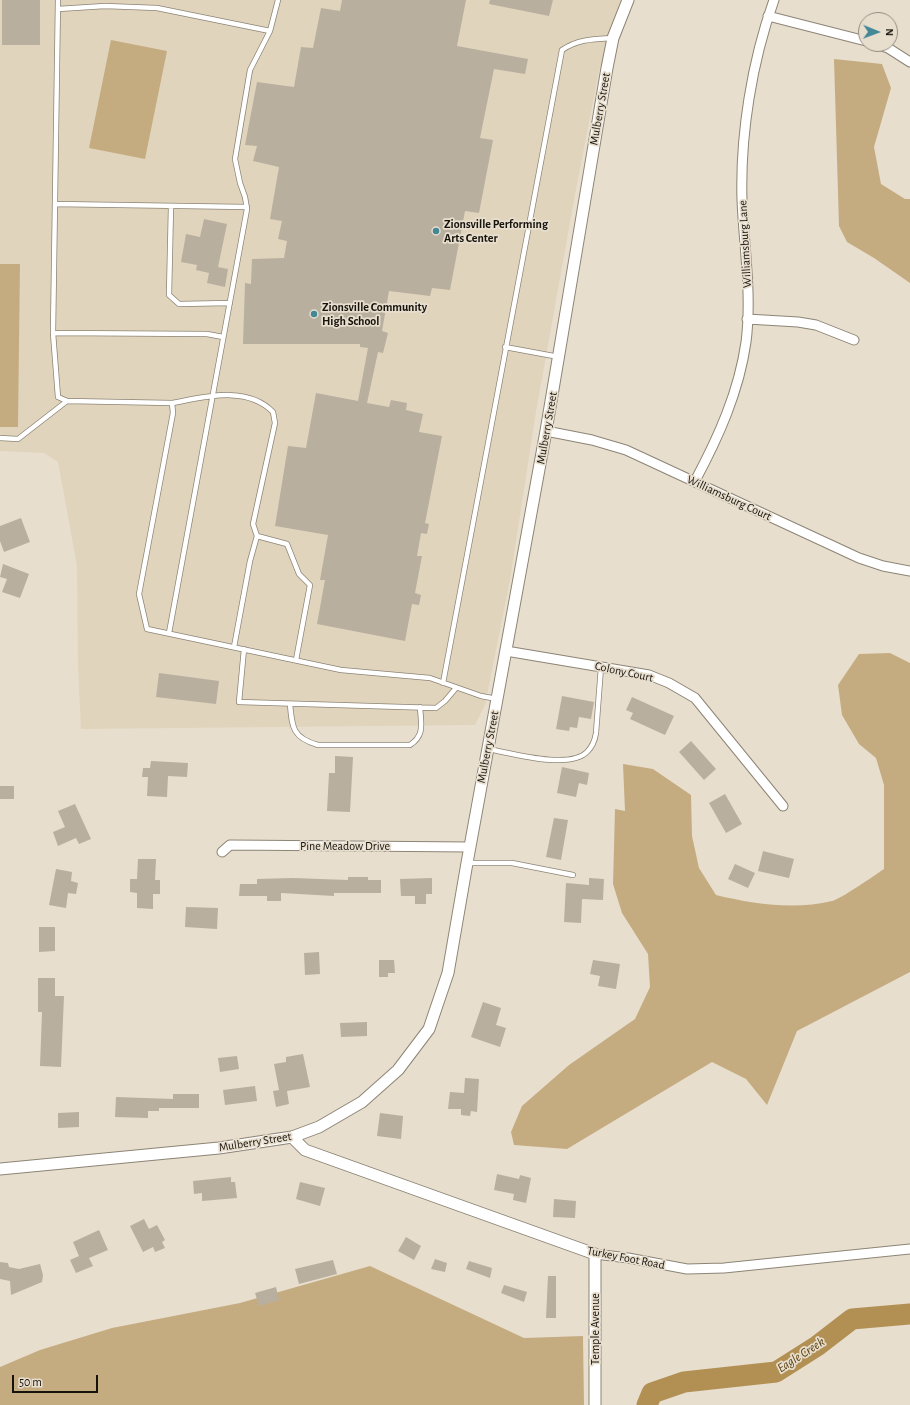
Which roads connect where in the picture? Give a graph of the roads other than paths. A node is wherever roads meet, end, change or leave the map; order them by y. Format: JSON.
{"nodes":[{"id":1,"x":58,"y":0,"type":"edge"},
{"id":2,"x":278,"y":0,"type":"edge"},
{"id":3,"x":628,"y":0,"type":"edge"},
{"id":4,"x":774,"y":0,"type":"edge"},
{"id":5,"x":58,"y":9,"type":"junction"},
{"id":6,"x":768,"y":16,"type":"junction"},
{"id":7,"x":270,"y":31,"type":"junction"},
{"id":8,"x":613,"y":38,"type":"junction"},
{"id":9,"x":858,"y":39,"type":"edge"},
{"id":10,"x":894,"y":52,"type":"edge"},
{"id":11,"x":910,"y":62,"type":"edge"},
{"id":12,"x":55,"y":204,"type":"junction"},
{"id":13,"x":171,"y":206,"type":"junction"},
{"id":14,"x":247,"y":207,"type":"junction"},
{"id":15,"x":230,"y":303,"type":"junction"},
{"id":16,"x":747,"y":319,"type":"junction"},
{"id":17,"x":53,"y":333,"type":"junction"},
{"id":18,"x":223,"y":337,"type":"junction"},
{"id":19,"x":854,"y":340,"type":"dead end"},
{"id":20,"x":505,"y":347,"type":"junction"},
{"id":21,"x":559,"y":357,"type":"junction"},
{"id":22,"x":213,"y":396,"type":"junction"},
{"id":23,"x":67,"y":401,"type":"junction"},
{"id":24,"x":172,"y":403,"type":"junction"},
{"id":25,"x":546,"y":431,"type":"junction"},
{"id":26,"x":0,"y":438,"type":"edge"},
{"id":27,"x":695,"y":481,"type":"junction"},
{"id":28,"x":257,"y":536,"type":"junction"},
{"id":29,"x":910,"y":572,"type":"edge"},
{"id":30,"x":169,"y":633,"type":"junction"},
{"id":31,"x":234,"y":647,"type":"junction"},
{"id":32,"x":244,"y":649,"type":"junction"},
{"id":33,"x":506,"y":651,"type":"junction"},
{"id":34,"x":296,"y":660,"type":"junction"},
{"id":35,"x":601,"y":667,"type":"junction"},
{"id":36,"x":443,"y":683,"type":"junction"},
{"id":37,"x":456,"y":688,"type":"junction"},
{"id":38,"x":497,"y":699,"type":"junction"},
{"id":39,"x":290,"y":704,"type":"junction"},
{"id":40,"x":420,"y":707,"type":"junction"},
{"id":41,"x":488,"y":749,"type":"junction"},
{"id":42,"x":783,"y":806,"type":"dead end"},
{"id":43,"x":470,"y":847,"type":"junction"},
{"id":44,"x":222,"y":852,"type":"dead end"},
{"id":45,"x":467,"y":863,"type":"junction"},
{"id":46,"x":573,"y":875,"type":"dead end"},
{"id":47,"x":292,"y":1137,"type":"junction"},
{"id":48,"x":0,"y":1169,"type":"edge"},
{"id":49,"x":910,"y":1249,"type":"edge"},
{"id":50,"x":595,"y":1254,"type":"junction"},
{"id":51,"x":595,"y":1405,"type":"edge"}],
"edges":[{"from":1,"to":5,"type":"lane"},
{"from":2,"to":7,"type":"lane"},
{"from":3,"to":8,"type":"street","name":"Mulberry Street"},
{"from":4,"to":6,"type":"street","name":"Williamsburg Lane"},
{"from":5,"to":7,"type":"lane"},
{"from":5,"to":12,"type":"lane"},
{"from":6,"to":9,"type":"street"},
{"from":6,"to":16,"type":"street","name":"Williamsburg Lane"},
{"from":7,"to":14,"type":"lane"},
{"from":8,"to":20,"type":"lane"},
{"from":8,"to":21,"type":"street","name":"Mulberry Street"},
{"from":10,"to":11,"type":"street"},
{"from":12,"to":13,"type":"lane"},
{"from":12,"to":17,"type":"lane"},
{"from":13,"to":14,"type":"lane"},
{"from":13,"to":15,"type":"lane"},
{"from":14,"to":15,"type":"lane"},
{"from":15,"to":18,"type":"lane"},
{"from":16,"to":19,"type":"street"},
{"from":16,"to":27,"type":"street","name":"Williamsburg Lane"},
{"from":17,"to":18,"type":"lane"},
{"from":17,"to":23,"type":"lane"},
{"from":18,"to":22,"type":"lane"},
{"from":20,"to":21,"type":"lane"},
{"from":20,"to":36,"type":"lane"},
{"from":21,"to":25,"type":"street","name":"Mulberry Street"},
{"from":22,"to":24,"type":"lane"},
{"from":22,"to":28,"type":"lane"},
{"from":22,"to":30,"type":"lane"},
{"from":23,"to":24,"type":"lane"},
{"from":23,"to":26,"type":"lane"},
{"from":24,"to":30,"type":"lane"},
{"from":25,"to":27,"type":"street","name":"Williamsburg Court"},
{"from":25,"to":33,"type":"street","name":"Mulberry Street"},
{"from":27,"to":29,"type":"street","name":"Williamsburg Court"},
{"from":28,"to":31,"type":"lane"},
{"from":28,"to":34,"type":"lane"},
{"from":30,"to":31,"type":"lane"},
{"from":31,"to":32,"type":"lane"},
{"from":32,"to":34,"type":"lane"},
{"from":32,"to":39,"type":"lane"},
{"from":33,"to":35,"type":"street","name":"Colony Court"},
{"from":33,"to":38,"type":"street","name":"Mulberry Street"},
{"from":34,"to":36,"type":"lane"},
{"from":35,"to":41,"type":"lane"},
{"from":35,"to":42,"type":"street","name":"Colony Court"},
{"from":36,"to":37,"type":"lane"},
{"from":37,"to":38,"type":"lane"},
{"from":37,"to":40,"type":"lane"},
{"from":38,"to":41,"type":"street","name":"Mulberry Street"},
{"from":39,"to":40,"type":"lane"},
{"from":39,"to":40,"type":"lane"},
{"from":41,"to":43,"type":"street","name":"Mulberry Street"},
{"from":43,"to":44,"type":"street","name":"Pine Meadow Drive"},
{"from":43,"to":45,"type":"street","name":"Mulberry Street"},
{"from":45,"to":46,"type":"lane"},
{"from":45,"to":47,"type":"street","name":"Mulberry Street"},
{"from":47,"to":48,"type":"street","name":"Mulberry Street"},
{"from":47,"to":50,"type":"street","name":"Turkey Foot Road"},
{"from":49,"to":50,"type":"street","name":"Turkey Foot Road"},
{"from":50,"to":51,"type":"street","name":"Temple Avenue"}]}
